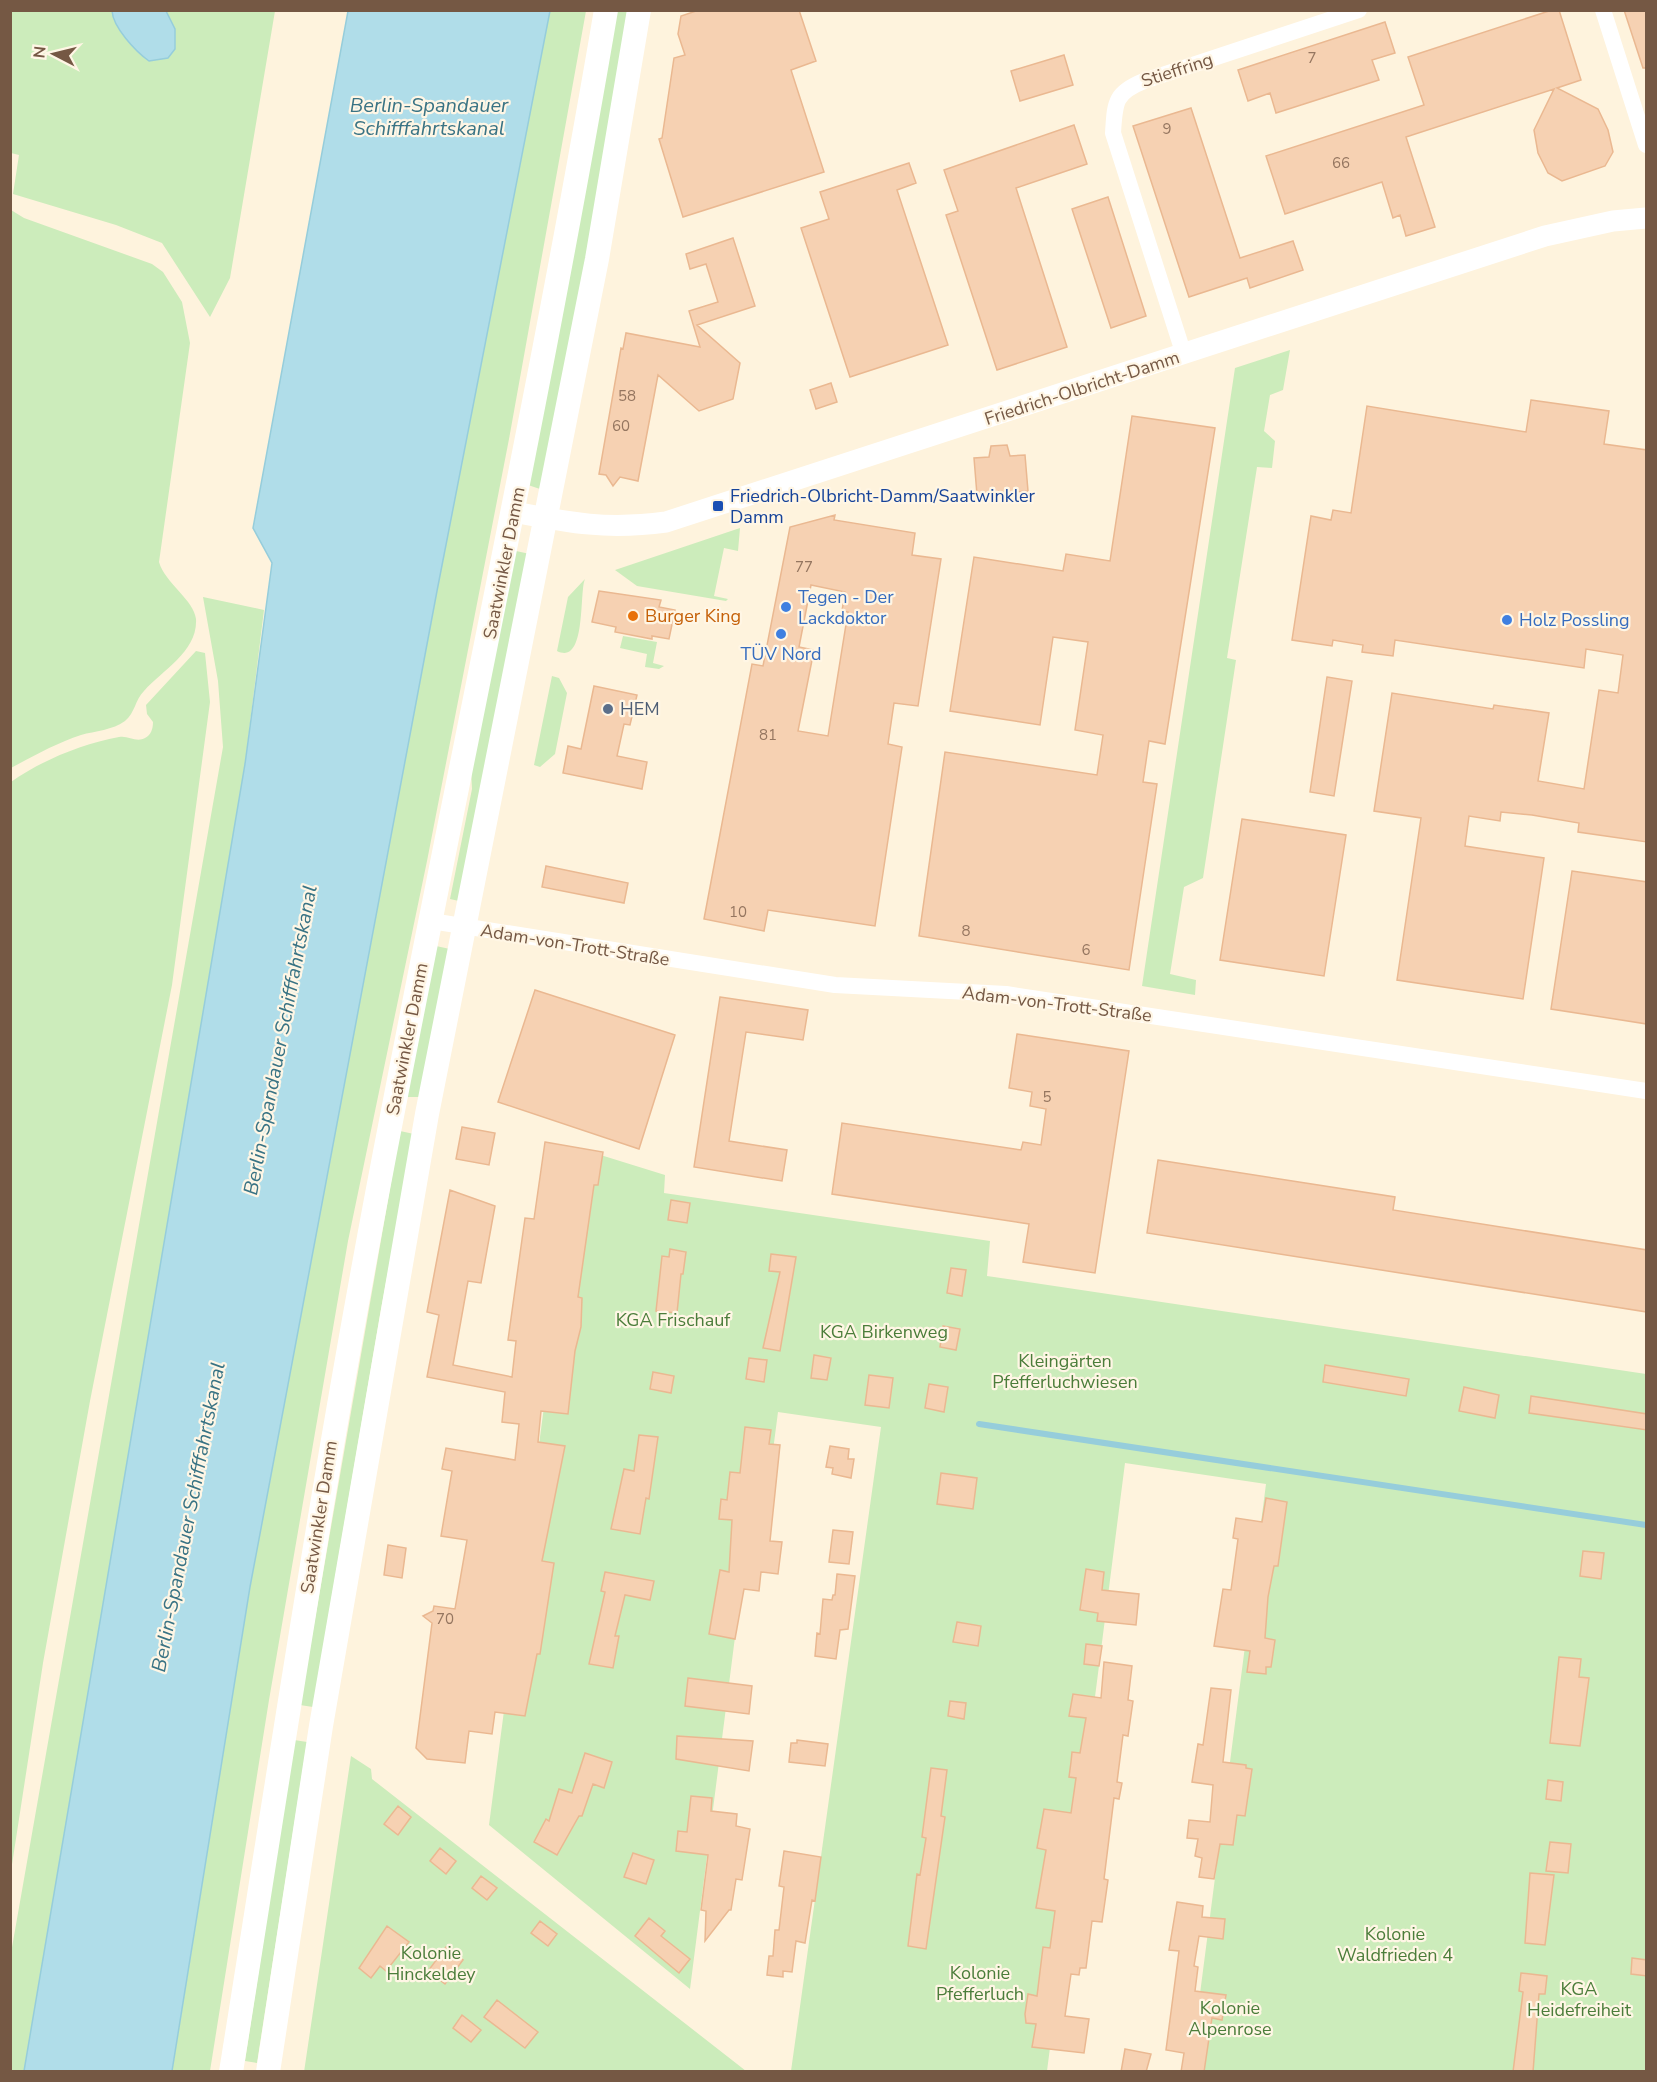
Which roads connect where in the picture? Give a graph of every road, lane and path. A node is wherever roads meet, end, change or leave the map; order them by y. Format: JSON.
{"nodes":[{"id":1,"x":606,"y":10,"type":"edge"},
{"id":2,"x":639,"y":10,"type":"edge"},
{"id":3,"x":1359,"y":10,"type":"edge"},
{"id":4,"x":1603,"y":10,"type":"edge"},
{"id":5,"x":1647,"y":145,"type":"edge"},
{"id":6,"x":1647,"y":218,"type":"edge"},
{"id":7,"x":1184,"y":355,"type":"junction"},
{"id":8,"x":514,"y":512,"type":"junction"},
{"id":9,"x":546,"y":518,"type":"junction"},
{"id":10,"x":431,"y":921,"type":"junction"},
{"id":11,"x":464,"y":927,"type":"junction"},
{"id":12,"x":1647,"y":1091,"type":"edge"},
{"id":13,"x":231,"y":2072,"type":"edge"},
{"id":14,"x":268,"y":2072,"type":"edge"}],
"edges":[{"from":1,"to":8,"type":"main road","name":"Saatwinkler Damm"},
{"from":2,"to":9,"type":"main road","name":"Saatwinkler Damm"},
{"from":3,"to":7,"type":"street","name":"Stieffring"},
{"from":4,"to":5,"type":"street"},
{"from":6,"to":7,"type":"street","name":"Friedrich-Olbricht-Damm"},
{"from":7,"to":9,"type":"street","name":"Friedrich-Olbricht-Damm"},
{"from":8,"to":9,"type":"street","name":"Friedrich-Olbricht-Damm"},
{"from":8,"to":10,"type":"main road","name":"Saatwinkler Damm"},
{"from":9,"to":11,"type":"main road","name":"Saatwinkler Damm"},
{"from":10,"to":11,"type":"street","name":"Adam-von-Trott-Straße"},
{"from":10,"to":13,"type":"main road","name":"Saatwinkler Damm"},
{"from":11,"to":12,"type":"street","name":"Adam-von-Trott-Straße"},
{"from":11,"to":14,"type":"main road","name":"Saatwinkler Damm"}]}
